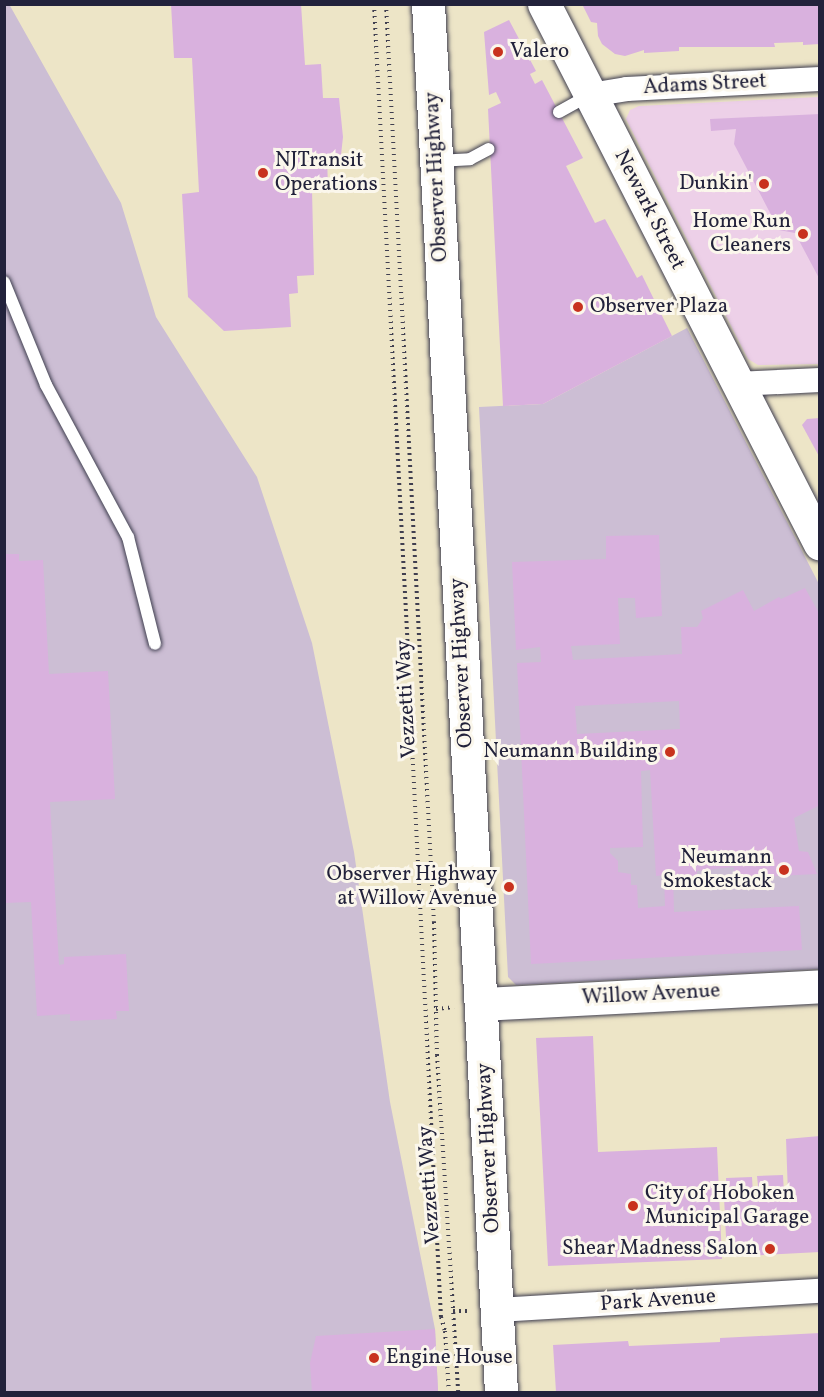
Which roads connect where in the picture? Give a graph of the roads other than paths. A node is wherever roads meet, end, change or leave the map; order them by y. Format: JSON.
{"nodes":[{"id":1,"x":428,"y":4,"type":"edge"},
{"id":2,"x":544,"y":4,"type":"edge"},
{"id":3,"x":819,"y":79,"type":"edge"},
{"id":4,"x":590,"y":95,"type":"junction"},
{"id":5,"x":559,"y":112,"type":"dead end"},
{"id":6,"x":489,"y":149,"type":"dead end"},
{"id":7,"x":436,"y":161,"type":"junction"},
{"id":8,"x":4,"y":282,"type":"edge"},
{"id":9,"x":819,"y":380,"type":"edge"},
{"id":10,"x":736,"y":384,"type":"junction"},
{"id":11,"x":819,"y":544,"type":"edge"},
{"id":12,"x":155,"y":644,"type":"dead end"},
{"id":13,"x":819,"y":986,"type":"edge"},
{"id":14,"x":482,"y":1004,"type":"junction"},
{"id":15,"x":819,"y":1291,"type":"edge"},
{"id":16,"x":497,"y":1310,"type":"junction"},
{"id":17,"x":501,"y":1392,"type":"edge"}],
"edges":[{"from":1,"to":7,"type":"main road","name":"Observer Highway"},
{"from":2,"to":4,"type":"main road","name":"Newark Street"},
{"from":3,"to":4,"type":"street","name":"Adams Street"},
{"from":4,"to":5,"type":"lane"},
{"from":4,"to":10,"type":"main road","name":"Newark Street"},
{"from":6,"to":7,"type":"lane"},
{"from":7,"to":14,"type":"main road","name":"Observer Highway"},
{"from":8,"to":12,"type":"lane"},
{"from":9,"to":10,"type":"street"},
{"from":10,"to":11,"type":"main road","name":"Newark Street"},
{"from":13,"to":14,"type":"main road","name":"Willow Avenue"},
{"from":14,"to":16,"type":"main road","name":"Observer Highway"},
{"from":15,"to":16,"type":"street","name":"Park Avenue"},
{"from":16,"to":17,"type":"main road","name":"Observer Highway"}]}
